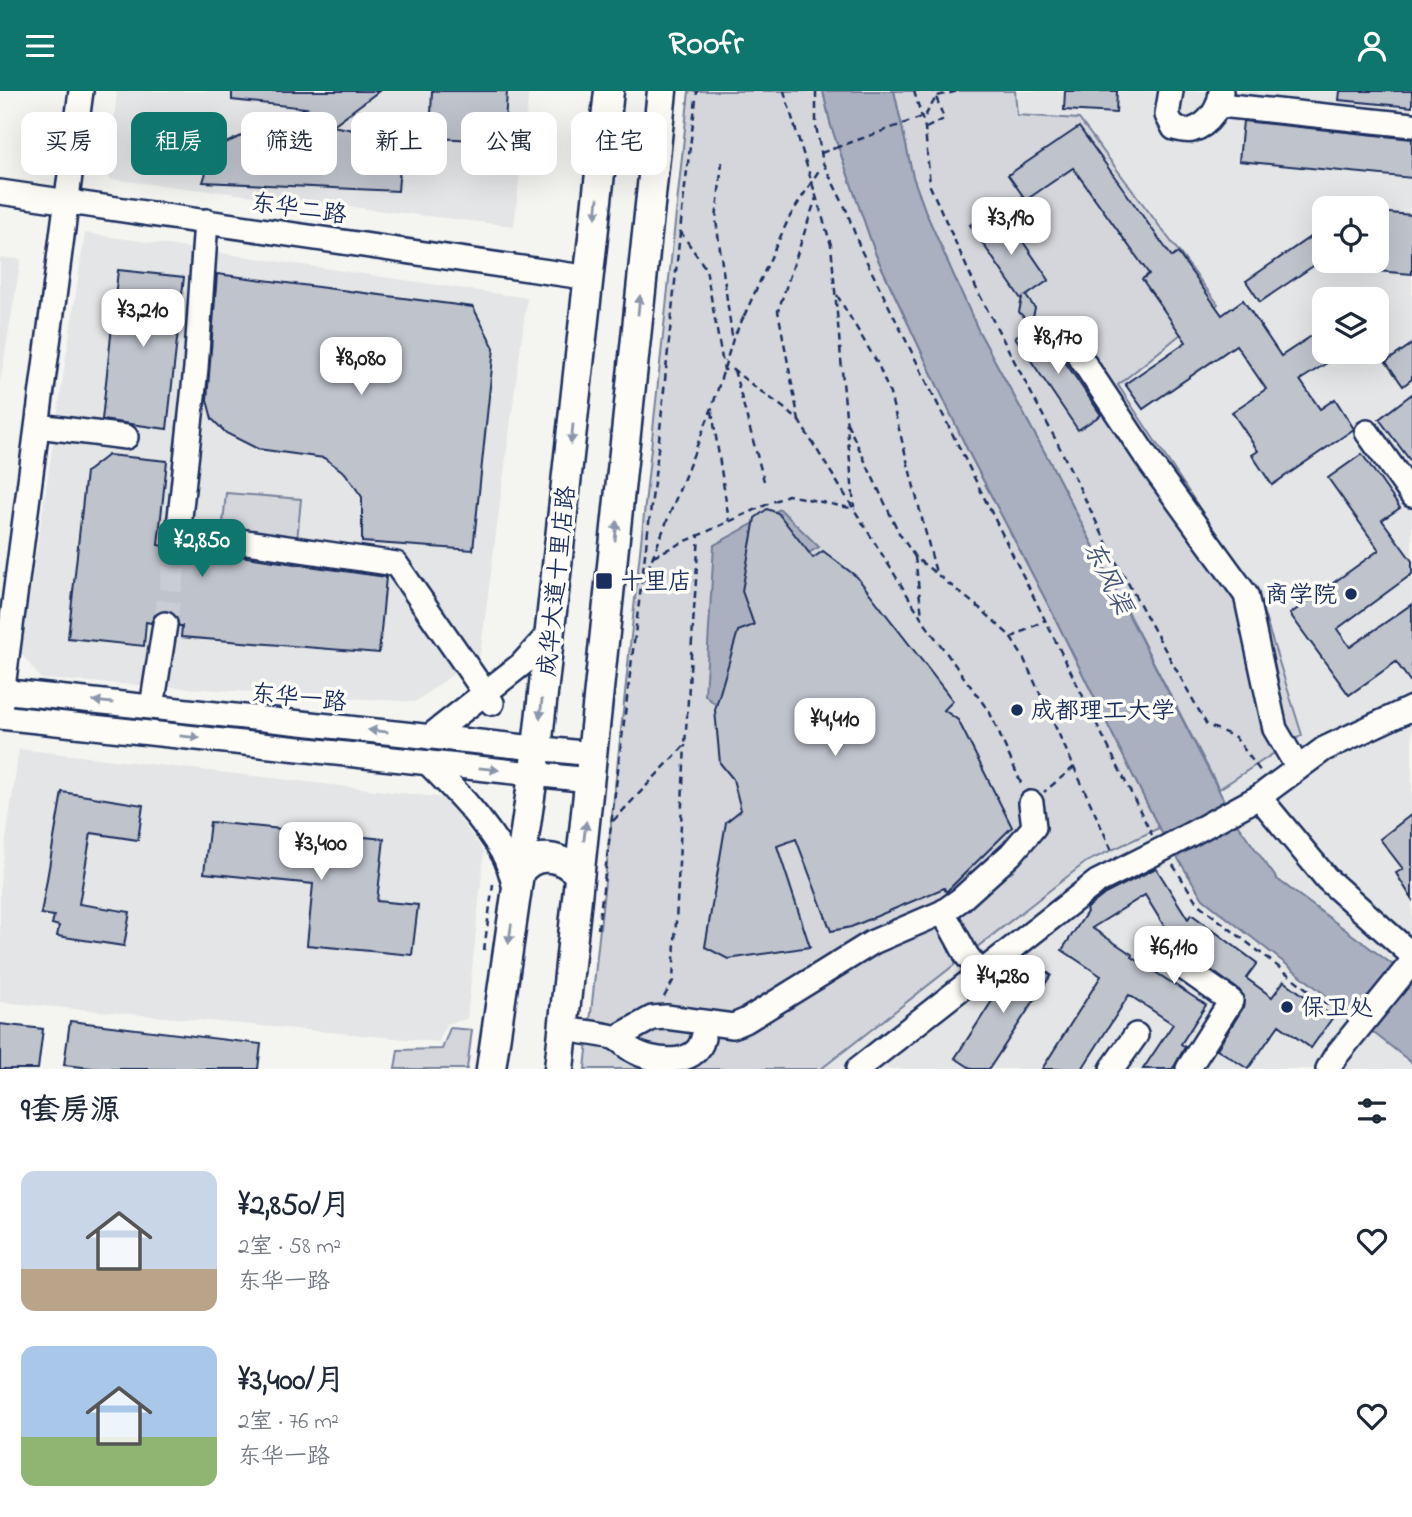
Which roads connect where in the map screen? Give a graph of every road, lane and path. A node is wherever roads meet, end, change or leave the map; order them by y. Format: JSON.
{"nodes":[{"id":1,"x":81,"y":91,"type":"edge"},
{"id":2,"x":609,"y":91,"type":"edge"},
{"id":3,"x":662,"y":91,"type":"edge"},
{"id":4,"x":697,"y":91,"type":"edge"},
{"id":5,"x":785,"y":91,"type":"edge"},
{"id":6,"x":817,"y":91,"type":"edge"},
{"id":7,"x":914,"y":91,"type":"edge"},
{"id":8,"x":934,"y":91,"type":"edge"},
{"id":9,"x":959,"y":91,"type":"edge"},
{"id":10,"x":1171,"y":91,"type":"edge"},
{"id":11,"x":937,"y":96,"type":"junction"},
{"id":12,"x":1221,"y":98,"type":"edge"},
{"id":13,"x":1412,"y":125,"type":"edge"},
{"id":14,"x":925,"y":128,"type":"junction"},
{"id":15,"x":821,"y":153,"type":"junction"},
{"id":16,"x":722,"y":162,"type":"dead end"},
{"id":17,"x":822,"y":165,"type":"junction"},
{"id":18,"x":0,"y":192,"type":"edge"},
{"id":19,"x":817,"y":197,"type":"junction"},
{"id":20,"x":69,"y":200,"type":"junction"},
{"id":21,"x":206,"y":221,"type":"junction"},
{"id":22,"x":680,"y":232,"type":"junction"},
{"id":23,"x":590,"y":278,"type":"junction"},
{"id":24,"x":836,"y":293,"type":"junction"},
{"id":25,"x":733,"y":339,"type":"junction"},
{"id":26,"x":1070,"y":342,"type":"dead end"},
{"id":27,"x":724,"y":370,"type":"junction"},
{"id":28,"x":734,"y":370,"type":"junction"},
{"id":29,"x":712,"y":408,"type":"junction"},
{"id":30,"x":799,"y":421,"type":"junction"},
{"id":31,"x":847,"y":423,"type":"junction"},
{"id":32,"x":38,"y":426,"type":"junction"},
{"id":33,"x":1367,"y":432,"type":"dead end"},
{"id":34,"x":126,"y":437,"type":"dead end"},
{"id":35,"x":764,"y":481,"type":"dead end"},
{"id":36,"x":1412,"y":495,"type":"edge"},
{"id":37,"x":855,"y":509,"type":"junction"},
{"id":38,"x":729,"y":521,"type":"junction"},
{"id":39,"x":699,"y":535,"type":"junction"},
{"id":40,"x":653,"y":556,"type":"junction"},
{"id":41,"x":915,"y":557,"type":"junction"},
{"id":42,"x":936,"y":573,"type":"junction"},
{"id":43,"x":642,"y":585,"type":"junction"},
{"id":44,"x":923,"y":619,"type":"junction"},
{"id":45,"x":1045,"y":620,"type":"junction"},
{"id":46,"x":165,"y":624,"type":"tunnel mouth"},
{"id":47,"x":550,"y":633,"type":"junction"},
{"id":48,"x":1011,"y":638,"type":"junction"},
{"id":49,"x":1,"y":697,"type":"edge"},
{"id":50,"x":489,"y":698,"type":"junction"},
{"id":51,"x":152,"y":707,"type":"junction"},
{"id":52,"x":1412,"y":708,"type":"edge"},
{"id":53,"x":0,"y":717,"type":"edge"},
{"id":54,"x":429,"y":737,"type":"junction"},
{"id":55,"x":685,"y":745,"type":"junction"},
{"id":56,"x":535,"y":761,"type":"junction"},
{"id":57,"x":428,"y":763,"type":"junction"},
{"id":58,"x":591,"y":767,"type":"junction"},
{"id":59,"x":1074,"y":767,"type":"junction"},
{"id":60,"x":1298,"y":768,"type":"junction"},
{"id":61,"x":1257,"y":797,"type":"junction"},
{"id":62,"x":1031,"y":803,"type":"junction"},
{"id":63,"x":611,"y":823,"type":"junction"},
{"id":64,"x":1164,"y":851,"type":"junction"},
{"id":65,"x":1121,"y":870,"type":"junction"},
{"id":66,"x":579,"y":875,"type":"junction"},
{"id":67,"x":517,"y":882,"type":"junction"},
{"id":68,"x":943,"y":912,"type":"junction"},
{"id":69,"x":598,"y":929,"type":"dead end"},
{"id":70,"x":1163,"y":953,"type":"dead end"},
{"id":71,"x":1411,"y":961,"type":"edge"},
{"id":72,"x":981,"y":973,"type":"junction"},
{"id":73,"x":652,"y":1018,"type":"junction"},
{"id":74,"x":1351,"y":1023,"type":"junction"},
{"id":75,"x":564,"y":1028,"type":"junction"},
{"id":76,"x":1136,"y":1035,"type":"dead end"},
{"id":77,"x":617,"y":1038,"type":"junction"},
{"id":78,"x":703,"y":1038,"type":"dead end"},
{"id":79,"x":491,"y":1069,"type":"edge"},
{"id":80,"x":559,"y":1069,"type":"edge"},
{"id":81,"x":858,"y":1069,"type":"edge"},
{"id":82,"x":1112,"y":1069,"type":"edge"},
{"id":83,"x":1188,"y":1069,"type":"edge"},
{"id":84,"x":1328,"y":1069,"type":"edge"}],
"edges":[{"from":1,"to":20,"type":"street"},
{"from":2,"to":23,"type":"main road","name":"成华大道十里店路","one_way":true},
{"from":58,"to":3,"type":"main road","one_way":true},
{"from":4,"to":22,"type":"path"},
{"from":5,"to":19,"type":"path"},
{"from":6,"to":15,"type":"path"},
{"from":7,"to":14,"type":"path"},
{"from":8,"to":11,"type":"path"},
{"from":9,"to":11,"type":"path"},
{"from":10,"to":12,"type":"street"},
{"from":11,"to":14,"type":"path"},
{"from":11,"to":15,"type":"path","bridge":true},
{"from":12,"to":13,"type":"street"},
{"from":14,"to":61,"type":"path"},
{"from":15,"to":17,"type":"path"},
{"from":16,"to":25,"type":"path"},
{"from":17,"to":25,"type":"path","bridge":true},
{"from":17,"to":45,"type":"path"},
{"from":18,"to":20,"type":"street","name":"东华二路"},
{"from":19,"to":24,"type":"path"},
{"from":19,"to":30,"type":"path"},
{"from":20,"to":21,"type":"street","name":"东华二路"},
{"from":20,"to":32,"type":"street"},
{"from":21,"to":23,"type":"street","name":"东华二路"},
{"from":21,"to":50,"type":"street"},
{"from":22,"to":27,"type":"path"},
{"from":22,"to":43,"type":"path"},
{"from":23,"to":47,"type":"main road","name":"成华大道十里店路","one_way":true},
{"from":24,"to":31,"type":"path"},
{"from":24,"to":42,"type":"path"},
{"from":25,"to":27,"type":"path"},
{"from":26,"to":60,"type":"street"},
{"from":27,"to":28,"type":"path"},
{"from":27,"to":29,"type":"path"},
{"from":28,"to":30,"type":"path"},
{"from":28,"to":35,"type":"path"},
{"from":29,"to":38,"type":"path"},
{"from":29,"to":40,"type":"path"},
{"from":30,"to":37,"type":"path"},
{"from":31,"to":37,"type":"path"},
{"from":31,"to":41,"type":"path"},
{"from":32,"to":34,"type":"street"},
{"from":32,"to":49,"type":"street"},
{"from":33,"to":36,"type":"street"},
{"from":37,"to":38,"type":"path"},
{"from":37,"to":44,"type":"path"},
{"from":38,"to":39,"type":"path"},
{"from":39,"to":40,"type":"path"},
{"from":39,"to":55,"type":"path"},
{"from":40,"to":43,"type":"path"},
{"from":41,"to":42,"type":"path"},
{"from":41,"to":44,"type":"path"},
{"from":42,"to":48,"type":"path"},
{"from":43,"to":63,"type":"path"},
{"from":44,"to":62,"type":"path"},
{"from":45,"to":48,"type":"path"},
{"from":45,"to":64,"type":"path"},
{"from":46,"to":51,"type":"street"},
{"from":47,"to":50,"type":"street"},
{"from":47,"to":56,"type":"main road","name":"成华大道十里店路","one_way":true},
{"from":48,"to":59,"type":"path"},
{"from":51,"to":49,"type":"street","name":"东华一路","one_way":true},
{"from":50,"to":54,"type":"street"},
{"from":54,"to":51,"type":"street","name":"东华一路","one_way":true},
{"from":52,"to":60,"type":"street"},
{"from":53,"to":57,"type":"street","name":"东华一路","one_way":true},
{"from":54,"to":56,"type":"street","name":"东华一路"},
{"from":55,"to":63,"type":"path"},
{"from":55,"to":73,"type":"path"},
{"from":57,"to":56,"type":"street","name":"东华一路","one_way":true},
{"from":56,"to":58,"type":"street","name":"东华一路"},
{"from":56,"to":67,"type":"main road","name":"成华大道十里店路"},
{"from":57,"to":67,"type":"street"},
{"from":66,"to":58,"type":"main road","one_way":true},
{"from":59,"to":62,"type":"path"},
{"from":59,"to":65,"type":"path"},
{"from":60,"to":61,"type":"street"},
{"from":61,"to":64,"type":"street"},
{"from":61,"to":71,"type":"street"},
{"from":62,"to":68,"type":"street"},
{"from":63,"to":69,"type":"path"},
{"from":64,"to":65,"type":"street"},
{"from":64,"to":74,"type":"path"},
{"from":65,"to":72,"type":"street"},
{"from":66,"to":67,"type":"main road"},
{"from":66,"to":75,"type":"main road"},
{"from":67,"to":79,"type":"main road","name":"成华大道十里店路","one_way":true},
{"from":68,"to":72,"type":"street"},
{"from":68,"to":73,"type":"street"},
{"from":70,"to":83,"type":"street"},
{"from":71,"to":74,"type":"street"},
{"from":72,"to":81,"type":"street"},
{"from":73,"to":77,"type":"street"},
{"from":74,"to":84,"type":"street"},
{"from":75,"to":77,"type":"street"},
{"from":75,"to":80,"type":"main road"},
{"from":76,"to":82,"type":"street"},
{"from":77,"to":78,"type":"street"}]}
